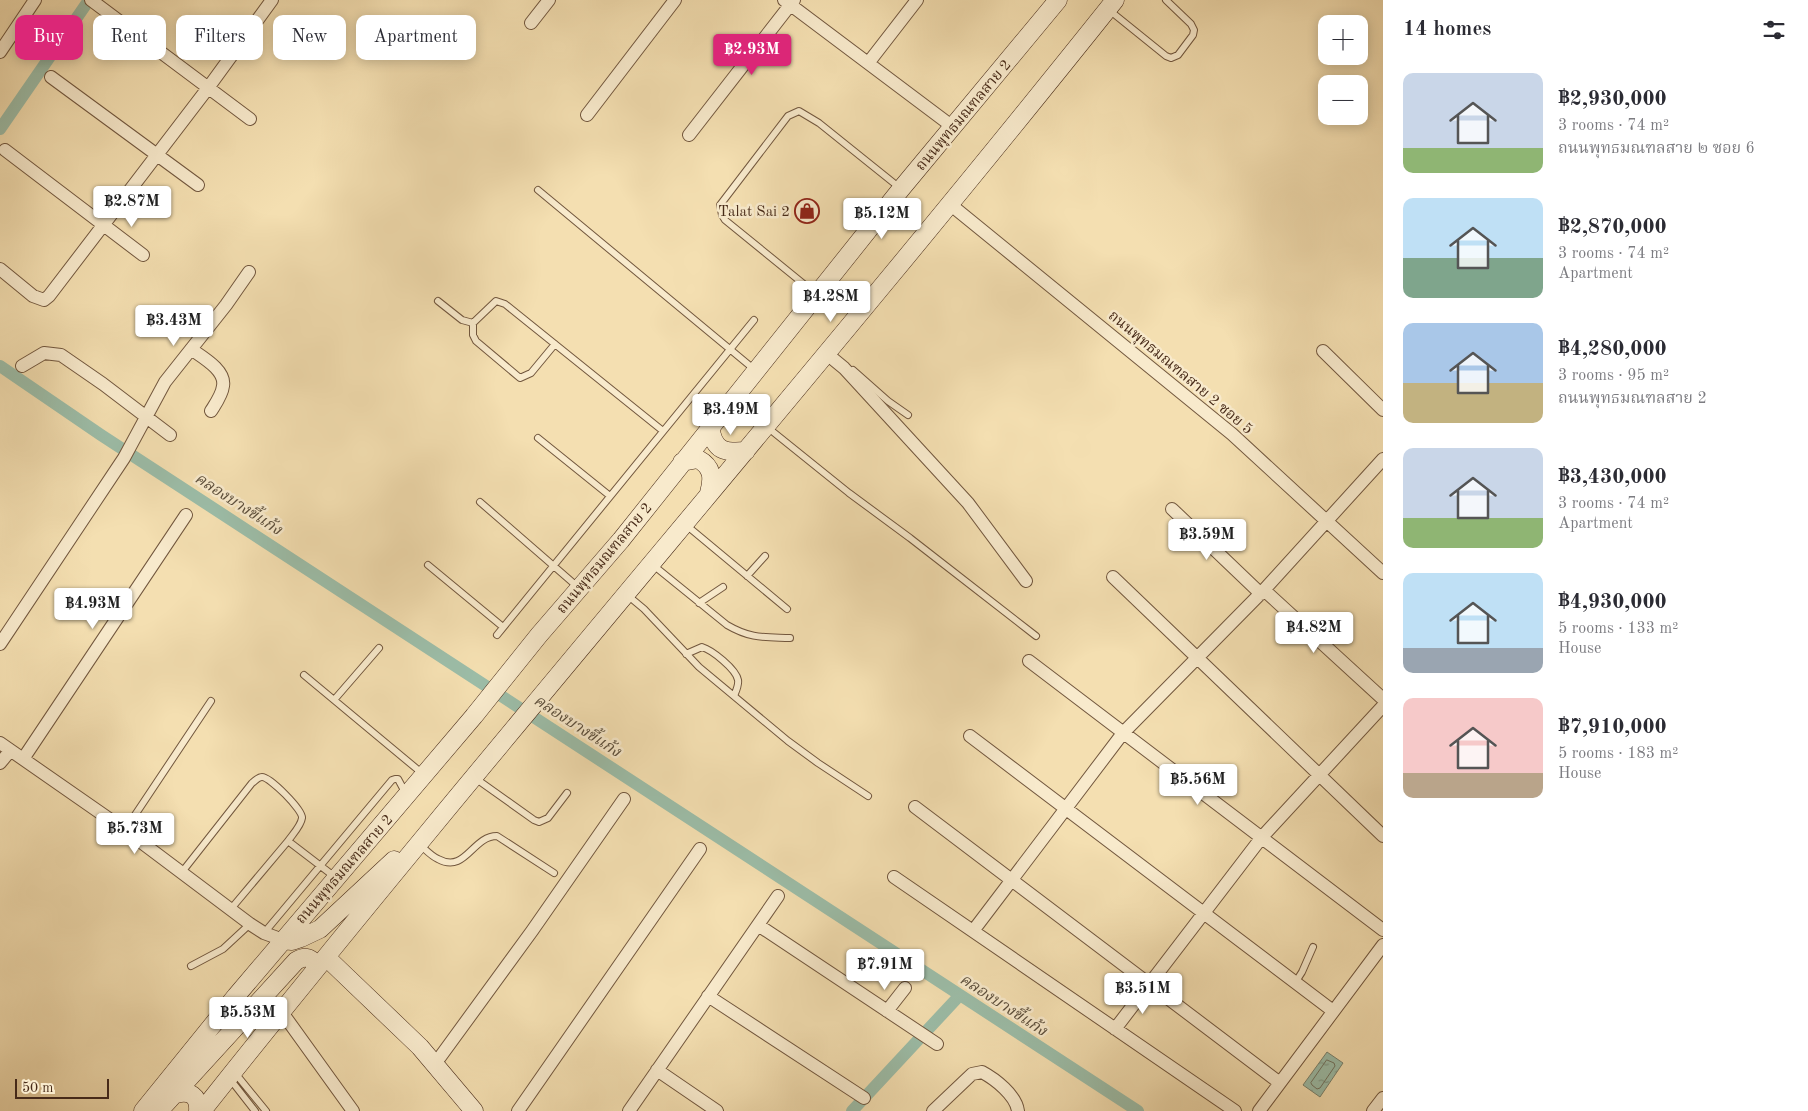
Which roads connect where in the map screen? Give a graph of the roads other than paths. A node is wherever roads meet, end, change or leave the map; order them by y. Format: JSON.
{"nodes":[{"id":1,"x":36,"y":0,"type":"edge"},
{"id":2,"x":272,"y":0,"type":"edge"},
{"id":3,"x":549,"y":0,"type":"edge"},
{"id":4,"x":676,"y":0,"type":"edge"},
{"id":5,"x":917,"y":0,"type":"edge"},
{"id":6,"x":1058,"y":0,"type":"edge"},
{"id":7,"x":1166,"y":0,"type":"edge"},
{"id":8,"x":93,"y":2,"type":"edge"},
{"id":9,"x":789,"y":2,"type":"edge"},
{"id":10,"x":1112,"y":4,"type":"edge"},
{"id":11,"x":531,"y":23,"type":"dead end"},
{"id":12,"x":0,"y":52,"type":"edge"},
{"id":13,"x":868,"y":62,"type":"junction"},
{"id":14,"x":51,"y":77,"type":"dead end"},
{"id":15,"x":208,"y":88,"type":"junction"},
{"id":16,"x":587,"y":115,"type":"dead end"},
{"id":17,"x":250,"y":119,"type":"dead end"},
{"id":18,"x":952,"y":127,"type":"junction"},
{"id":19,"x":689,"y":135,"type":"dead end"},
{"id":20,"x":5,"y":150,"type":"dead end"},
{"id":21,"x":157,"y":154,"type":"junction"},
{"id":22,"x":198,"y":185,"type":"dead end"},
{"id":23,"x":902,"y":189,"type":"junction"},
{"id":24,"x":538,"y":190,"type":"dead end"},
{"id":25,"x":951,"y":205,"type":"junction"},
{"id":26,"x":104,"y":224,"type":"junction"},
{"id":27,"x":143,"y":255,"type":"dead end"},
{"id":28,"x":0,"y":269,"type":"edge"},
{"id":29,"x":249,"y":272,"type":"dead end"},
{"id":30,"x":817,"y":295,"type":"junction"},
{"id":31,"x":438,"y":300,"type":"dead end"},
{"id":32,"x":754,"y":320,"type":"dead end"},
{"id":33,"x":473,"y":323,"type":"junction"},
{"id":34,"x":555,"y":344,"type":"junction"},
{"id":35,"x":191,"y":349,"type":"junction"},
{"id":36,"x":729,"y":349,"type":"junction"},
{"id":37,"x":1322,"y":350,"type":"dead end"},
{"id":38,"x":828,"y":352,"type":"junction"},
{"id":39,"x":22,"y":366,"type":"dead end"},
{"id":40,"x":756,"y":371,"type":"junction"},
{"id":41,"x":1383,"y":410,"type":"edge"},
{"id":42,"x":211,"y":411,"type":"dead end"},
{"id":43,"x":908,"y":415,"type":"dead end"},
{"id":44,"x":145,"y":417,"type":"junction"},
{"id":45,"x":766,"y":426,"type":"junction"},
{"id":46,"x":710,"y":427,"type":"junction"},
{"id":47,"x":663,"y":431,"type":"junction"},
{"id":48,"x":170,"y":435,"type":"dead end"},
{"id":49,"x":538,"y":438,"type":"dead end"},
{"id":50,"x":746,"y":451,"type":"junction"},
{"id":51,"x":1383,"y":459,"type":"edge"},
{"id":52,"x":682,"y":462,"type":"junction"},
{"id":53,"x":709,"y":493,"type":"junction"},
{"id":54,"x":610,"y":496,"type":"junction"},
{"id":55,"x":480,"y":502,"type":"dead end"},
{"id":56,"x":1172,"y":509,"type":"dead end"},
{"id":57,"x":186,"y":515,"type":"dead end"},
{"id":58,"x":1326,"y":521,"type":"junction"},
{"id":59,"x":684,"y":524,"type":"junction"},
{"id":60,"x":765,"y":556,"type":"dead end"},
{"id":61,"x":651,"y":563,"type":"junction"},
{"id":62,"x":428,"y":564,"type":"dead end"},
{"id":63,"x":554,"y":565,"type":"junction"},
{"id":64,"x":1383,"y":573,"type":"edge"},
{"id":65,"x":747,"y":576,"type":"junction"},
{"id":66,"x":1113,"y":578,"type":"dead end"},
{"id":67,"x":1026,"y":581,"type":"dead end"},
{"id":68,"x":723,"y":587,"type":"dead end"},
{"id":69,"x":580,"y":588,"type":"junction"},
{"id":70,"x":1262,"y":592,"type":"junction"},
{"id":71,"x":626,"y":594,"type":"junction"},
{"id":72,"x":699,"y":603,"type":"junction"},
{"id":73,"x":787,"y":609,"type":"dead end"},
{"id":74,"x":503,"y":627,"type":"junction"},
{"id":75,"x":497,"y":635,"type":"dead end"},
{"id":76,"x":1036,"y":636,"type":"dead end"},
{"id":77,"x":790,"y":638,"type":"dead end"},
{"id":78,"x":0,"y":644,"type":"edge"},
{"id":79,"x":380,"y":648,"type":"dead end"},
{"id":80,"x":686,"y":654,"type":"junction"},
{"id":81,"x":1197,"y":658,"type":"junction"},
{"id":82,"x":1029,"y":661,"type":"dead end"},
{"id":83,"x":304,"y":675,"type":"dead end"},
{"id":84,"x":734,"y":696,"type":"junction"},
{"id":85,"x":1383,"y":699,"type":"edge"},
{"id":86,"x":334,"y":700,"type":"junction"},
{"id":87,"x":211,"y":701,"type":"dead end"},
{"id":88,"x":1383,"y":706,"type":"edge"},
{"id":89,"x":1123,"y":732,"type":"junction"},
{"id":90,"x":970,"y":736,"type":"dead end"},
{"id":91,"x":5,"y":747,"type":"edge"},
{"id":92,"x":23,"y":760,"type":"junction"},
{"id":93,"x":0,"y":763,"type":"edge"},
{"id":94,"x":1319,"y":774,"type":"junction"},
{"id":95,"x":424,"y":775,"type":"junction"},
{"id":96,"x":474,"y":777,"type":"junction"},
{"id":97,"x":567,"y":793,"type":"dead end"},
{"id":98,"x":407,"y":795,"type":"junction"},
{"id":99,"x":868,"y":796,"type":"dead end"},
{"id":100,"x":624,"y":799,"type":"dead end"},
{"id":101,"x":915,"y":807,"type":"dead end"},
{"id":102,"x":1065,"y":809,"type":"junction"},
{"id":103,"x":447,"y":810,"type":"junction"},
{"id":104,"x":125,"y":830,"type":"junction"},
{"id":105,"x":1383,"y":836,"type":"edge"},
{"id":106,"x":1262,"y":837,"type":"junction"},
{"id":107,"x":288,"y":841,"type":"junction"},
{"id":108,"x":419,"y":844,"type":"junction"},
{"id":109,"x":700,"y":849,"type":"dead end"},
{"id":110,"x":320,"y":866,"type":"junction"},
{"id":111,"x":182,"y":872,"type":"junction"},
{"id":112,"x":554,"y":873,"type":"dead end"},
{"id":113,"x":894,"y":877,"type":"dead end"},
{"id":114,"x":336,"y":878,"type":"junction"},
{"id":115,"x":1011,"y":880,"type":"junction"},
{"id":116,"x":778,"y":896,"type":"dead end"},
{"id":117,"x":230,"y":910,"type":"junction"},
{"id":118,"x":1202,"y":914,"type":"junction"},
{"id":119,"x":250,"y":924,"type":"junction"},
{"id":120,"x":758,"y":925,"type":"junction"},
{"id":121,"x":1383,"y":930,"type":"edge"},
{"id":122,"x":973,"y":932,"type":"junction"},
{"id":123,"x":264,"y":933,"type":"junction"},
{"id":124,"x":283,"y":940,"type":"junction"},
{"id":125,"x":1383,"y":945,"type":"edge"},
{"id":126,"x":1313,"y":947,"type":"dead end"},
{"id":127,"x":322,"y":961,"type":"junction"},
{"id":128,"x":191,"y":966,"type":"dead end"},
{"id":129,"x":1295,"y":983,"type":"junction"},
{"id":130,"x":1149,"y":984,"type":"junction"},
{"id":131,"x":905,"y":988,"type":"dead end"},
{"id":132,"x":708,"y":996,"type":"junction"},
{"id":133,"x":281,"y":1011,"type":"junction"},
{"id":134,"x":887,"y":1011,"type":"junction"},
{"id":135,"x":1333,"y":1011,"type":"junction"},
{"id":136,"x":1115,"y":1029,"type":"junction"},
{"id":137,"x":937,"y":1044,"type":"dead end"},
{"id":138,"x":435,"y":1064,"type":"junction"},
{"id":139,"x":657,"y":1070,"type":"junction"},
{"id":140,"x":231,"y":1074,"type":"junction"},
{"id":141,"x":1280,"y":1083,"type":"junction"},
{"id":142,"x":176,"y":1094,"type":"junction"},
{"id":143,"x":864,"y":1098,"type":"dead end"},
{"id":144,"x":1383,"y":1098,"type":"edge"},
{"id":145,"x":143,"y":1111,"type":"edge"},
{"id":146,"x":159,"y":1111,"type":"edge"},
{"id":147,"x":198,"y":1111,"type":"edge"},
{"id":148,"x":202,"y":1111,"type":"edge"},
{"id":149,"x":255,"y":1111,"type":"edge"},
{"id":150,"x":266,"y":1111,"type":"edge"},
{"id":151,"x":353,"y":1111,"type":"edge"},
{"id":152,"x":474,"y":1111,"type":"edge"},
{"id":153,"x":518,"y":1111,"type":"edge"},
{"id":154,"x":629,"y":1111,"type":"edge"},
{"id":155,"x":718,"y":1111,"type":"edge"},
{"id":156,"x":933,"y":1111,"type":"edge"},
{"id":157,"x":1018,"y":1111,"type":"edge"},
{"id":158,"x":1235,"y":1111,"type":"edge"},
{"id":159,"x":1259,"y":1111,"type":"edge"},
{"id":160,"x":1373,"y":1111,"type":"edge"}],
"edges":[{"from":1,"to":12,"type":"street"},
{"from":2,"to":15,"type":"street"},
{"from":3,"to":11,"type":"street"},
{"from":4,"to":16,"type":"street"},
{"from":5,"to":13,"type":"street"},
{"from":6,"to":18,"type":"main road","name":"ถนนพุทธมณฑลสาย 2"},
{"from":7,"to":10,"type":"lane"},
{"from":8,"to":15,"type":"street"},
{"from":9,"to":13,"type":"street"},
{"from":9,"to":19,"type":"street"},
{"from":10,"to":25,"type":"main road"},
{"from":13,"to":18,"type":"street"},
{"from":14,"to":21,"type":"street"},
{"from":15,"to":17,"type":"street"},
{"from":15,"to":21,"type":"street"},
{"from":18,"to":23,"type":"main road","name":"ถนนพุทธมณฑลสาย 2"},
{"from":20,"to":26,"type":"street"},
{"from":21,"to":22,"type":"street"},
{"from":21,"to":26,"type":"street"},
{"from":23,"to":30,"type":"main road","name":"ถนนพุทธมณฑลสาย 2"},
{"from":23,"to":30,"type":"lane"},
{"from":24,"to":36,"type":"lane"},
{"from":25,"to":38,"type":"main road"},
{"from":25,"to":58,"type":"street","name":"ถนนพุทธมณฑลสาย 2 ซอย 5"},
{"from":26,"to":27,"type":"street"},
{"from":26,"to":28,"type":"street"},
{"from":29,"to":35,"type":"street"},
{"from":30,"to":40,"type":"main road","name":"ถนนพุทธมณฑลสาย 2"},
{"from":31,"to":33,"type":"lane"},
{"from":32,"to":36,"type":"lane"},
{"from":33,"to":34,"type":"lane"},
{"from":33,"to":34,"type":"lane"},
{"from":34,"to":47,"type":"lane"},
{"from":35,"to":42,"type":"street"},
{"from":35,"to":44,"type":"street"},
{"from":36,"to":40,"type":"lane"},
{"from":36,"to":47,"type":"lane"},
{"from":37,"to":41,"type":"street"},
{"from":38,"to":43,"type":"lane"},
{"from":38,"to":45,"type":"main road"},
{"from":38,"to":67,"type":"street"},
{"from":39,"to":44,"type":"street"},
{"from":40,"to":46,"type":"main road","name":"ถนนพุทธมณฑลสาย 2"},
{"from":44,"to":48,"type":"street"},
{"from":44,"to":78,"type":"street"},
{"from":45,"to":50,"type":"main road"},
{"from":45,"to":76,"type":"lane"},
{"from":46,"to":50,"type":"main road"},
{"from":46,"to":52,"type":"main road","name":"ถนนพุทธมณฑลสาย 2"},
{"from":47,"to":54,"type":"lane"},
{"from":49,"to":54,"type":"lane"},
{"from":50,"to":53,"type":"main road"},
{"from":51,"to":58,"type":"street"},
{"from":52,"to":53,"type":"main road"},
{"from":52,"to":69,"type":"main road","name":"ถนนพุทธมณฑลสาย 2"},
{"from":53,"to":59,"type":"main road"},
{"from":54,"to":63,"type":"lane"},
{"from":55,"to":63,"type":"lane"},
{"from":56,"to":70,"type":"street"},
{"from":57,"to":92,"type":"street"},
{"from":58,"to":64,"type":"street","name":"ถนนพุทธมณฑลสาย 2 ซอย 5"},
{"from":58,"to":70,"type":"street"},
{"from":59,"to":61,"type":"main road"},
{"from":59,"to":65,"type":"lane"},
{"from":60,"to":65,"type":"lane"},
{"from":61,"to":71,"type":"main road"},
{"from":61,"to":72,"type":"lane"},
{"from":62,"to":74,"type":"lane"},
{"from":63,"to":69,"type":"lane"},
{"from":63,"to":74,"type":"lane"},
{"from":65,"to":73,"type":"lane"},
{"from":66,"to":81,"type":"street"},
{"from":68,"to":72,"type":"lane"},
{"from":69,"to":95,"type":"main road","name":"ถนนพุทธมณฑลสาย 2"},
{"from":70,"to":81,"type":"street"},
{"from":70,"to":85,"type":"street"},
{"from":71,"to":80,"type":"lane"},
{"from":71,"to":96,"type":"main road"},
{"from":72,"to":77,"type":"lane"},
{"from":74,"to":75,"type":"lane"},
{"from":79,"to":86,"type":"lane"},
{"from":80,"to":84,"type":"lane"},
{"from":80,"to":84,"type":"lane"},
{"from":81,"to":89,"type":"street"},
{"from":81,"to":94,"type":"street"},
{"from":82,"to":89,"type":"street"},
{"from":83,"to":86,"type":"lane"},
{"from":84,"to":99,"type":"lane"},
{"from":86,"to":95,"type":"lane"},
{"from":87,"to":104,"type":"lane"},
{"from":88,"to":94,"type":"street"},
{"from":89,"to":102,"type":"street"},
{"from":89,"to":106,"type":"street"},
{"from":90,"to":102,"type":"street"},
{"from":91,"to":92,"type":"street"},
{"from":91,"to":93,"type":"street"},
{"from":92,"to":104,"type":"street"},
{"from":94,"to":105,"type":"street"},
{"from":94,"to":106,"type":"street"},
{"from":95,"to":98,"type":"main road","name":"ถนนพุทธมณฑลสาย 2"},
{"from":96,"to":97,"type":"lane"},
{"from":96,"to":103,"type":"main road"},
{"from":98,"to":110,"type":"lane"},
{"from":98,"to":114,"type":"main road","name":"ถนนพุทธมณฑลสาย 2"},
{"from":100,"to":138,"type":"street"},
{"from":101,"to":115,"type":"street"},
{"from":102,"to":115,"type":"street"},
{"from":102,"to":118,"type":"street"},
{"from":103,"to":108,"type":"main road"},
{"from":103,"to":124,"type":"main road"},
{"from":104,"to":111,"type":"street"},
{"from":106,"to":118,"type":"street"},
{"from":106,"to":121,"type":"street"},
{"from":107,"to":110,"type":"lane"},
{"from":107,"to":111,"type":"lane"},
{"from":107,"to":117,"type":"lane"},
{"from":108,"to":112,"type":"lane"},
{"from":108,"to":127,"type":"main road"},
{"from":109,"to":153,"type":"street"},
{"from":110,"to":114,"type":"lane"},
{"from":110,"to":123,"type":"lane"},
{"from":111,"to":117,"type":"street"},
{"from":113,"to":122,"type":"street"},
{"from":114,"to":124,"type":"main road","name":"ถนนพุทธมณฑลสาย 2"},
{"from":115,"to":122,"type":"street"},
{"from":115,"to":130,"type":"street"},
{"from":116,"to":120,"type":"street"},
{"from":117,"to":119,"type":"street"},
{"from":118,"to":129,"type":"street"},
{"from":118,"to":130,"type":"street"},
{"from":119,"to":123,"type":"street"},
{"from":119,"to":128,"type":"lane"},
{"from":120,"to":132,"type":"street"},
{"from":120,"to":134,"type":"street"},
{"from":122,"to":136,"type":"street"},
{"from":123,"to":124,"type":"street"},
{"from":124,"to":145,"type":"main road","name":"ถนนพุทธมณฑลสาย 2"},
{"from":125,"to":135,"type":"street"},
{"from":126,"to":129,"type":"lane"},
{"from":127,"to":133,"type":"main road"},
{"from":127,"to":138,"type":"main road"},
{"from":127,"to":142,"type":"main road"},
{"from":129,"to":135,"type":"street"},
{"from":130,"to":136,"type":"street"},
{"from":130,"to":141,"type":"street"},
{"from":131,"to":134,"type":"street"},
{"from":132,"to":139,"type":"street"},
{"from":132,"to":143,"type":"street"},
{"from":133,"to":140,"type":"main road"},
{"from":133,"to":151,"type":"street"},
{"from":134,"to":137,"type":"street"},
{"from":135,"to":141,"type":"street"},
{"from":136,"to":158,"type":"street"},
{"from":138,"to":152,"type":"main road"},
{"from":139,"to":154,"type":"street"},
{"from":139,"to":155,"type":"street"},
{"from":140,"to":148,"type":"main road"},
{"from":140,"to":149,"type":"lane"},
{"from":140,"to":150,"type":"lane"},
{"from":141,"to":159,"type":"street"},
{"from":142,"to":146,"type":"main road"},
{"from":142,"to":147,"type":"main road"},
{"from":144,"to":160,"type":"street"},
{"from":156,"to":157,"type":"street"}]}
